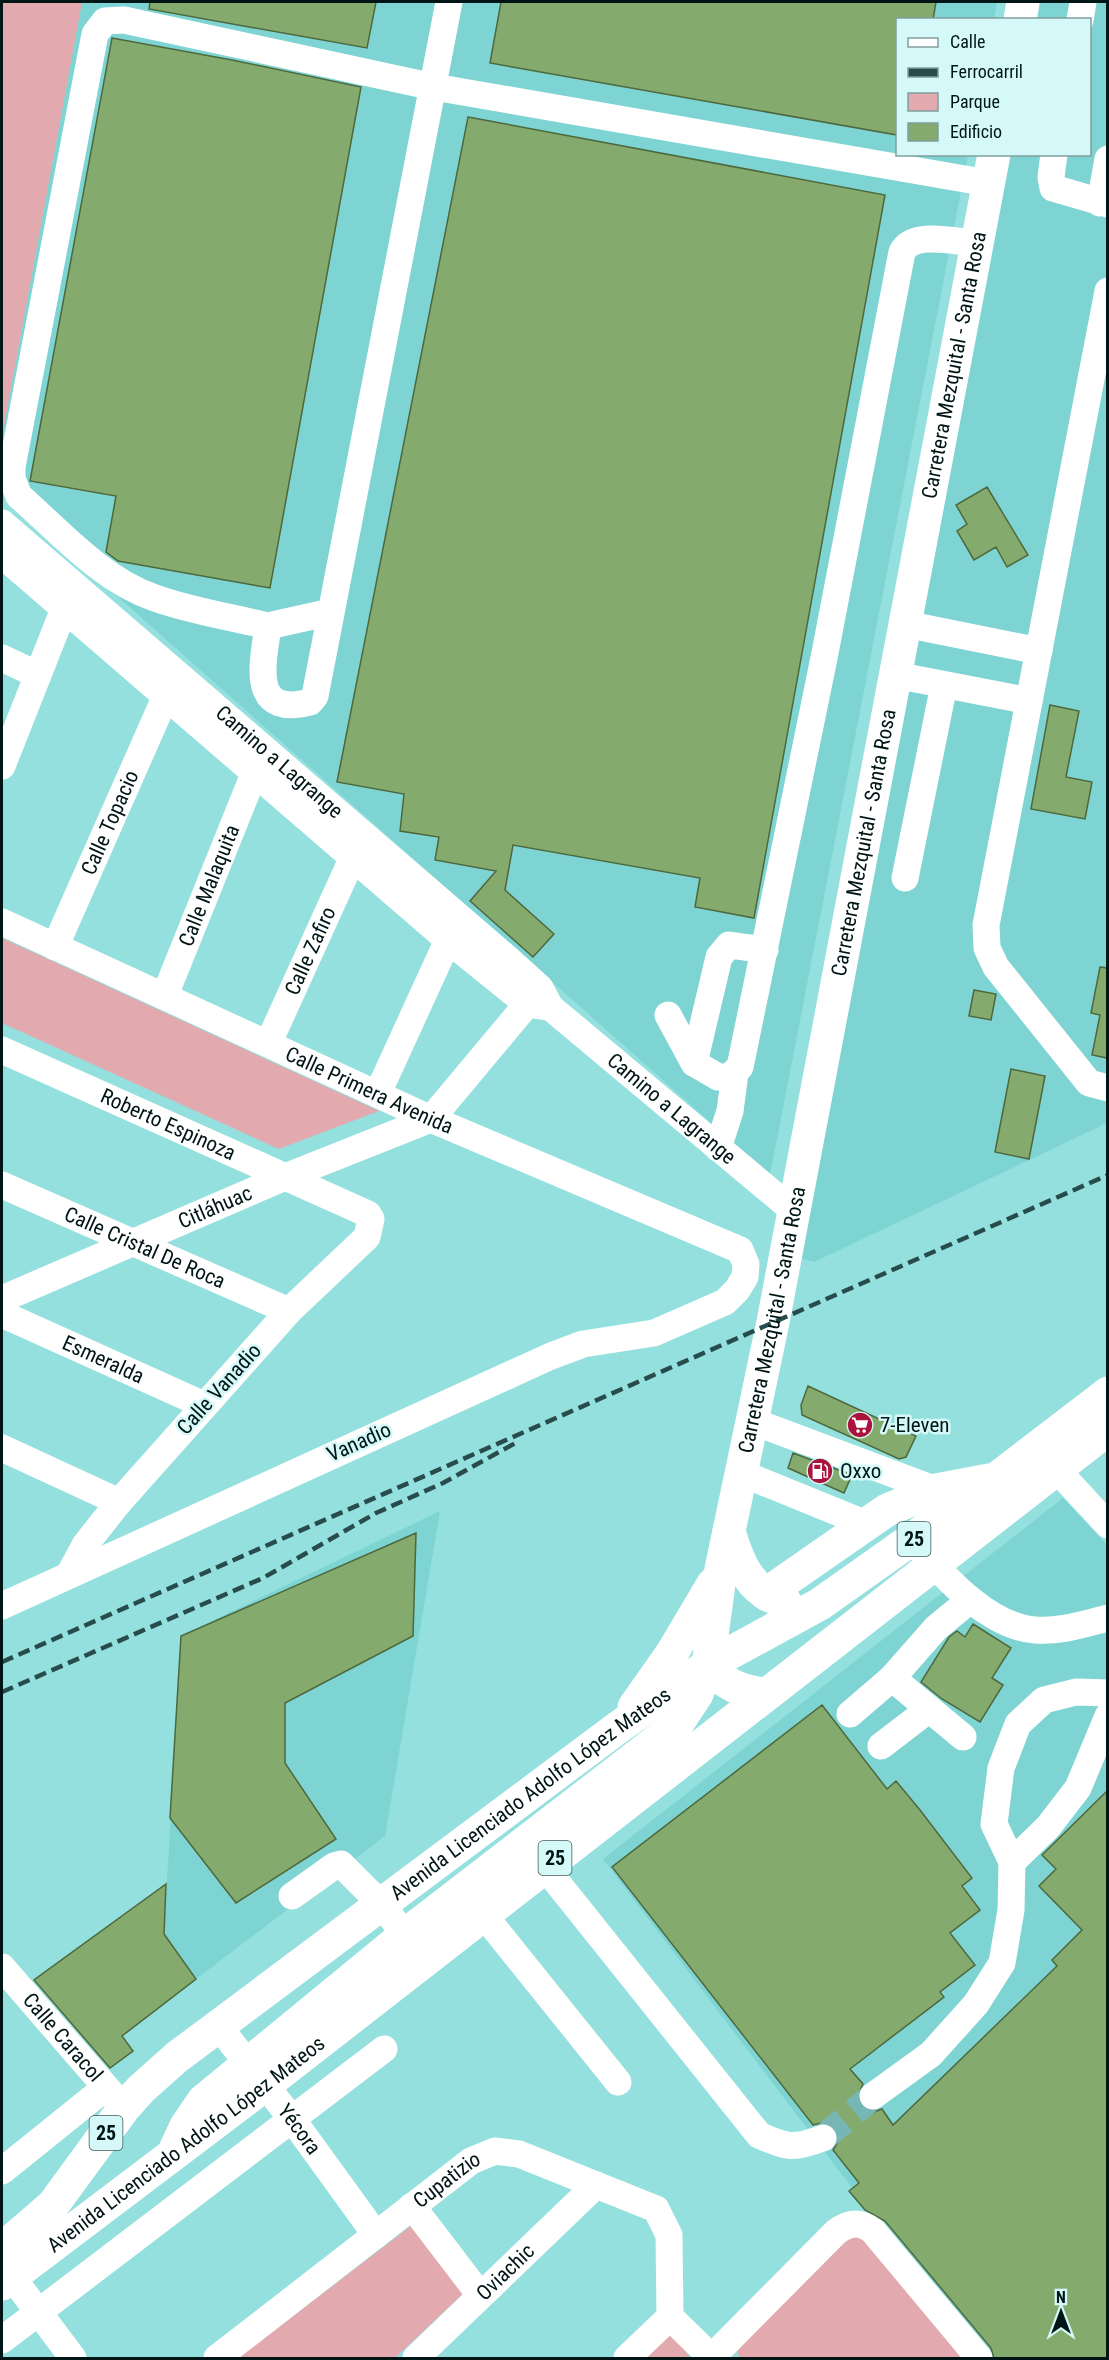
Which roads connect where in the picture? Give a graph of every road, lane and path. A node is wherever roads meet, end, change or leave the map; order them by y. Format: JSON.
{"nodes":[{"id":1,"x":449,"y":2,"type":"edge"},
{"id":2,"x":1023,"y":2,"type":"edge"},
{"id":3,"x":1083,"y":2,"type":"edge"},
{"id":4,"x":1020,"y":18,"type":"edge"},
{"id":5,"x":1080,"y":18,"type":"edge"},
{"id":6,"x":434,"y":87,"type":"junction"},
{"id":7,"x":896,"y":155,"type":"edge"},
{"id":8,"x":903,"y":156,"type":"edge"},
{"id":9,"x":1054,"y":156,"type":"edge"},
{"id":10,"x":1107,"y":159,"type":"edge"},
{"id":11,"x":991,"y":169,"type":"edge"},
{"id":12,"x":1104,"y":203,"type":"edge"},
{"id":13,"x":977,"y":243,"type":"junction"},
{"id":14,"x":1107,"y":291,"type":"edge"},
{"id":15,"x":1096,"y":414,"type":"edge"},
{"id":16,"x":2,"y":524,"type":"edge"},
{"id":17,"x":2,"y":555,"type":"edge"},
{"id":18,"x":64,"y":609,"type":"junction"},
{"id":19,"x":331,"y":612,"type":"junction"},
{"id":20,"x":905,"y":624,"type":"junction"},
{"id":21,"x":268,"y":626,"type":"junction"},
{"id":22,"x":1039,"y":651,"type":"junction"},
{"id":23,"x":2,"y":658,"type":"edge"},
{"id":24,"x":38,"y":675,"type":"junction"},
{"id":25,"x":895,"y":675,"type":"junction"},
{"id":26,"x":944,"y":685,"type":"junction"},
{"id":27,"x":165,"y":698,"type":"junction"},
{"id":28,"x":1029,"y":701,"type":"junction"},
{"id":29,"x":264,"y":765,"type":"junction"},
{"id":30,"x":2,"y":766,"type":"edge"},
{"id":31,"x":352,"y":857,"type":"junction"},
{"id":32,"x":905,"y":878,"type":"dead end"},
{"id":33,"x":2,"y":922,"type":"edge"},
{"id":34,"x":448,"y":940,"type":"junction"},
{"id":35,"x":55,"y":947,"type":"junction"},
{"id":36,"x":765,"y":950,"type":"junction"},
{"id":37,"x":165,"y":995,"type":"junction"},
{"id":38,"x":539,"y":1000,"type":"junction"},
{"id":39,"x":668,"y":1015,"type":"dead end"},
{"id":40,"x":269,"y":1042,"type":"junction"},
{"id":41,"x":2,"y":1050,"type":"edge"},
{"id":42,"x":694,"y":1063,"type":"junction"},
{"id":43,"x":735,"y":1073,"type":"junction"},
{"id":44,"x":1107,"y":1088,"type":"edge"},
{"id":45,"x":378,"y":1093,"type":"junction"},
{"id":46,"x":431,"y":1119,"type":"junction"},
{"id":47,"x":712,"y":1143,"type":"junction"},
{"id":48,"x":285,"y":1178,"type":"junction"},
{"id":49,"x":2,"y":1185,"type":"edge"},
{"id":50,"x":794,"y":1211,"type":"junction"},
{"id":51,"x":368,"y":1214,"type":"joint"},
{"id":52,"x":132,"y":1244,"type":"junction"},
{"id":53,"x":2,"y":1299,"type":"edge"},
{"id":54,"x":725,"y":1302,"type":"joint"},
{"id":55,"x":288,"y":1311,"type":"junction"},
{"id":56,"x":2,"y":1314,"type":"edge"},
{"id":57,"x":1107,"y":1393,"type":"edge"},
{"id":58,"x":204,"y":1405,"type":"junction"},
{"id":59,"x":752,"y":1421,"type":"junction"},
{"id":60,"x":1107,"y":1429,"type":"edge"},
{"id":61,"x":2,"y":1448,"type":"edge"},
{"id":62,"x":1056,"y":1469,"type":"junction"},
{"id":63,"x":741,"y":1473,"type":"junction"},
{"id":64,"x":997,"y":1478,"type":"junction"},
{"id":65,"x":936,"y":1490,"type":"junction"},
{"id":66,"x":119,"y":1502,"type":"junction"},
{"id":67,"x":864,"y":1524,"type":"junction"},
{"id":68,"x":1107,"y":1524,"type":"edge"},
{"id":69,"x":729,"y":1531,"type":"junction"},
{"id":70,"x":912,"y":1540,"type":"junction"},
{"id":71,"x":934,"y":1565,"type":"junction"},
{"id":72,"x":721,"y":1569,"type":"junction"},
{"id":73,"x":70,"y":1572,"type":"junction"},
{"id":74,"x":2,"y":1581,"type":"edge"},
{"id":75,"x":29,"y":1594,"type":"junction"},
{"id":76,"x":766,"y":1594,"type":"junction"},
{"id":77,"x":970,"y":1600,"type":"junction"},
{"id":78,"x":820,"y":1604,"type":"junction"},
{"id":79,"x":2,"y":1606,"type":"edge"},
{"id":80,"x":1107,"y":1618,"type":"edge"},
{"id":81,"x":708,"y":1665,"type":"junction"},
{"id":82,"x":892,"y":1678,"type":"junction"},
{"id":83,"x":1107,"y":1693,"type":"edge"},
{"id":84,"x":767,"y":1694,"type":"junction"},
{"id":85,"x":928,"y":1710,"type":"junction"},
{"id":86,"x":849,"y":1714,"type":"dead end"},
{"id":87,"x":1107,"y":1716,"type":"edge"},
{"id":88,"x":620,"y":1726,"type":"junction"},
{"id":89,"x":963,"y":1737,"type":"dead end"},
{"id":90,"x":881,"y":1746,"type":"dead end"},
{"id":91,"x":1012,"y":1862,"type":"junction"},
{"id":92,"x":544,"y":1866,"type":"junction"},
{"id":93,"x":292,"y":1896,"type":"dead end"},
{"id":94,"x":382,"y":1905,"type":"junction"},
{"id":95,"x":483,"y":1914,"type":"junction"},
{"id":96,"x":405,"y":1935,"type":"junction"},
{"id":97,"x":4,"y":1976,"type":"edge"},
{"id":98,"x":219,"y":2027,"type":"junction"},
{"id":99,"x":384,"y":2049,"type":"dead end"},
{"id":100,"x":256,"y":2075,"type":"junction"},
{"id":101,"x":618,"y":2082,"type":"dead end"},
{"id":102,"x":873,"y":2096,"type":"tunnel mouth"},
{"id":103,"x":115,"y":2098,"type":"junction"},
{"id":104,"x":292,"y":2119,"type":"junction"},
{"id":105,"x":823,"y":2138,"type":"tunnel mouth"},
{"id":106,"x":2,"y":2171,"type":"edge"},
{"id":107,"x":597,"y":2185,"type":"junction"},
{"id":108,"x":412,"y":2206,"type":"junction"},
{"id":109,"x":376,"y":2235,"type":"junction"},
{"id":110,"x":5,"y":2270,"type":"edge"},
{"id":111,"x":480,"y":2295,"type":"junction"},
{"id":112,"x":37,"y":2310,"type":"junction"},
{"id":113,"x":670,"y":2317,"type":"junction"},
{"id":114,"x":2,"y":2340,"type":"edge"},
{"id":115,"x":73,"y":2358,"type":"edge"},
{"id":116,"x":217,"y":2358,"type":"edge"},
{"id":117,"x":416,"y":2358,"type":"edge"},
{"id":118,"x":627,"y":2358,"type":"edge"},
{"id":119,"x":712,"y":2358,"type":"edge"},
{"id":120,"x":979,"y":2358,"type":"edge"}],
"edges":[{"from":1,"to":6,"type":"street"},
{"from":2,"to":4,"type":"main road"},
{"from":3,"to":5,"type":"street"},
{"from":6,"to":7,"type":"street"},
{"from":6,"to":19,"type":"street"},
{"from":6,"to":21,"type":"street"},
{"from":8,"to":11,"type":"street"},
{"from":9,"to":12,"type":"street"},
{"from":10,"to":12,"type":"street"},
{"from":11,"to":13,"type":"main road","name":"Carretera Mezquital - Santa Rosa"},
{"from":13,"to":20,"type":"main road","name":"Carretera Mezquital - Santa Rosa"},
{"from":13,"to":36,"type":"street"},
{"from":14,"to":15,"type":"street"},
{"from":15,"to":22,"type":"street"},
{"from":16,"to":29,"type":"street","name":"Camino a Lagrange"},
{"from":17,"to":18,"type":"street","name":"Camino a Lagrange"},
{"from":18,"to":24,"type":"street"},
{"from":18,"to":27,"type":"street","name":"Camino a Lagrange"},
{"from":19,"to":21,"type":"street"},
{"from":19,"to":21,"type":"street"},
{"from":20,"to":22,"type":"street"},
{"from":20,"to":25,"type":"main road","name":"Carretera Mezquital - Santa Rosa"},
{"from":22,"to":28,"type":"street"},
{"from":23,"to":24,"type":"street"},
{"from":24,"to":30,"type":"street"},
{"from":25,"to":26,"type":"street"},
{"from":25,"to":50,"type":"main road","name":"Carretera Mezquital - Santa Rosa"},
{"from":26,"to":28,"type":"street"},
{"from":26,"to":32,"type":"street"},
{"from":27,"to":29,"type":"street","name":"Camino a Lagrange"},
{"from":27,"to":35,"type":"street","name":"Calle Topacio"},
{"from":28,"to":44,"type":"street"},
{"from":29,"to":31,"type":"street","name":"Camino a Lagrange"},
{"from":29,"to":37,"type":"street","name":"Calle Malaquita"},
{"from":29,"to":38,"type":"street","name":"Camino a Lagrange"},
{"from":31,"to":34,"type":"street","name":"Camino a Lagrange"},
{"from":31,"to":40,"type":"street","name":"Calle Zafiro"},
{"from":33,"to":35,"type":"street","name":"Calle Primera Avenida"},
{"from":34,"to":38,"type":"street","name":"Camino a Lagrange"},
{"from":34,"to":45,"type":"street"},
{"from":35,"to":37,"type":"street","name":"Calle Primera Avenida"},
{"from":36,"to":42,"type":"street"},
{"from":36,"to":43,"type":"street"},
{"from":37,"to":40,"type":"street","name":"Calle Primera Avenida"},
{"from":38,"to":46,"type":"street"},
{"from":38,"to":47,"type":"street","name":"Camino a Lagrange"},
{"from":39,"to":42,"type":"street"},
{"from":40,"to":45,"type":"street","name":"Calle Primera Avenida"},
{"from":41,"to":48,"type":"street","name":"Roberto Espinoza"},
{"from":42,"to":43,"type":"street"},
{"from":43,"to":47,"type":"street"},
{"from":45,"to":46,"type":"street","name":"Calle Primera Avenida"},
{"from":46,"to":48,"type":"street","name":"Citláhuac"},
{"from":46,"to":54,"type":"street","name":"Calle Primera Avenida"},
{"from":47,"to":50,"type":"street","name":"Camino a Lagrange"},
{"from":48,"to":51,"type":"street","name":"Roberto Espinoza"},
{"from":48,"to":52,"type":"street","name":"Citláhuac"},
{"from":49,"to":52,"type":"street","name":"Calle Cristal De Roca"},
{"from":50,"to":59,"type":"main road","name":"Carretera Mezquital - Santa Rosa"},
{"from":51,"to":55,"type":"street","name":"Calle Vanadio"},
{"from":52,"to":53,"type":"street","name":"Citláhuac"},
{"from":52,"to":55,"type":"street","name":"Calle Cristal De Roca"},
{"from":54,"to":73,"type":"street","name":"Vanadio"},
{"from":55,"to":58,"type":"street","name":"Calle Vanadio"},
{"from":56,"to":58,"type":"street","name":"Esmeralda"},
{"from":57,"to":64,"type":"main road","name":"Avenida Licenciado Adolfo López Mateos","number":"25"},
{"from":58,"to":66,"type":"street","name":"Calle Vanadio"},
{"from":59,"to":63,"type":"main road","name":"Carretera Mezquital - Santa Rosa"},
{"from":59,"to":65,"type":"street"},
{"from":60,"to":62,"type":"main road","name":"Avenida Licenciado Adolfo López Mateos","number":"25"},
{"from":61,"to":66,"type":"street"},
{"from":62,"to":68,"type":"street"},
{"from":62,"to":71,"type":"main road","name":"Avenida Licenciado Adolfo López Mateos","number":"25"},
{"from":63,"to":67,"type":"street"},
{"from":63,"to":69,"type":"main road","name":"Carretera Mezquital - Santa Rosa"},
{"from":64,"to":65,"type":"main road"},
{"from":64,"to":70,"type":"main road","name":"Avenida Licenciado Adolfo López Mateos","number":"25"},
{"from":65,"to":67,"type":"main road"},
{"from":66,"to":73,"type":"street","name":"Calle Vanadio"},
{"from":67,"to":76,"type":"main road"},
{"from":69,"to":72,"type":"main road","name":"Carretera Mezquital - Santa Rosa"},
{"from":69,"to":76,"type":"main road"},
{"from":70,"to":71,"type":"street"},
{"from":70,"to":78,"type":"main road","name":"Avenida Licenciado Adolfo López Mateos","number":"25"},
{"from":71,"to":77,"type":"street"},
{"from":71,"to":84,"type":"main road","name":"Avenida Licenciado Adolfo López Mateos","number":"25"},
{"from":72,"to":81,"type":"main road"},
{"from":72,"to":88,"type":"main road"},
{"from":73,"to":75,"type":"street","name":"Vanadio"},
{"from":74,"to":75,"type":"street"},
{"from":75,"to":79,"type":"street","name":"Vanadio"},
{"from":76,"to":78,"type":"main road"},
{"from":77,"to":80,"type":"street"},
{"from":77,"to":82,"type":"street"},
{"from":78,"to":81,"type":"main road","name":"Avenida Licenciado Adolfo López Mateos","number":"25"},
{"from":81,"to":84,"type":"main road"},
{"from":81,"to":88,"type":"main road","name":"Avenida Licenciado Adolfo López Mateos","number":"25"},
{"from":81,"to":96,"type":"main road"},
{"from":82,"to":85,"type":"street"},
{"from":82,"to":86,"type":"street"},
{"from":83,"to":91,"type":"street"},
{"from":84,"to":92,"type":"main road","name":"Avenida Licenciado Adolfo López Mateos","number":"25"},
{"from":85,"to":89,"type":"street"},
{"from":85,"to":90,"type":"street"},
{"from":87,"to":91,"type":"street"},
{"from":88,"to":94,"type":"main road","name":"Avenida Licenciado Adolfo López Mateos","number":"25"},
{"from":91,"to":102,"type":"street"},
{"from":92,"to":95,"type":"main road","name":"Avenida Licenciado Adolfo López Mateos","number":"25"},
{"from":92,"to":105,"type":"street"},
{"from":93,"to":94,"type":"street"},
{"from":94,"to":96,"type":"street"},
{"from":94,"to":98,"type":"main road","name":"Avenida Licenciado Adolfo López Mateos","number":"25"},
{"from":95,"to":100,"type":"main road","name":"Avenida Licenciado Adolfo López Mateos","number":"25"},
{"from":95,"to":101,"type":"street"},
{"from":96,"to":100,"type":"main road"},
{"from":97,"to":103,"type":"street","name":"Calle Caracol"},
{"from":98,"to":100,"type":"street","name":"Yécora"},
{"from":98,"to":103,"type":"main road","name":"Avenida Licenciado Adolfo López Mateos","number":"25"},
{"from":99,"to":104,"type":"street"},
{"from":100,"to":104,"type":"street","name":"Yécora"},
{"from":100,"to":110,"type":"main road","name":"Avenida Licenciado Adolfo López Mateos"},
{"from":103,"to":106,"type":"street"},
{"from":103,"to":110,"type":"main road","name":"Avenida Licenciado Adolfo López Mateos","number":"25"},
{"from":104,"to":109,"type":"street","name":"Yécora"},
{"from":104,"to":112,"type":"street"},
{"from":107,"to":108,"type":"street","name":"Cupatizio"},
{"from":107,"to":111,"type":"street","name":"Oviachic"},
{"from":107,"to":113,"type":"street","name":"Cupatizio"},
{"from":108,"to":109,"type":"street","name":"Cupatizio"},
{"from":108,"to":111,"type":"street"},
{"from":109,"to":116,"type":"street","name":"Cupatizio"},
{"from":110,"to":112,"type":"street"},
{"from":111,"to":117,"type":"street","name":"Oviachic"},
{"from":112,"to":114,"type":"street"},
{"from":112,"to":115,"type":"street"},
{"from":113,"to":118,"type":"street"},
{"from":113,"to":119,"type":"street"},
{"from":119,"to":120,"type":"street"}]}
